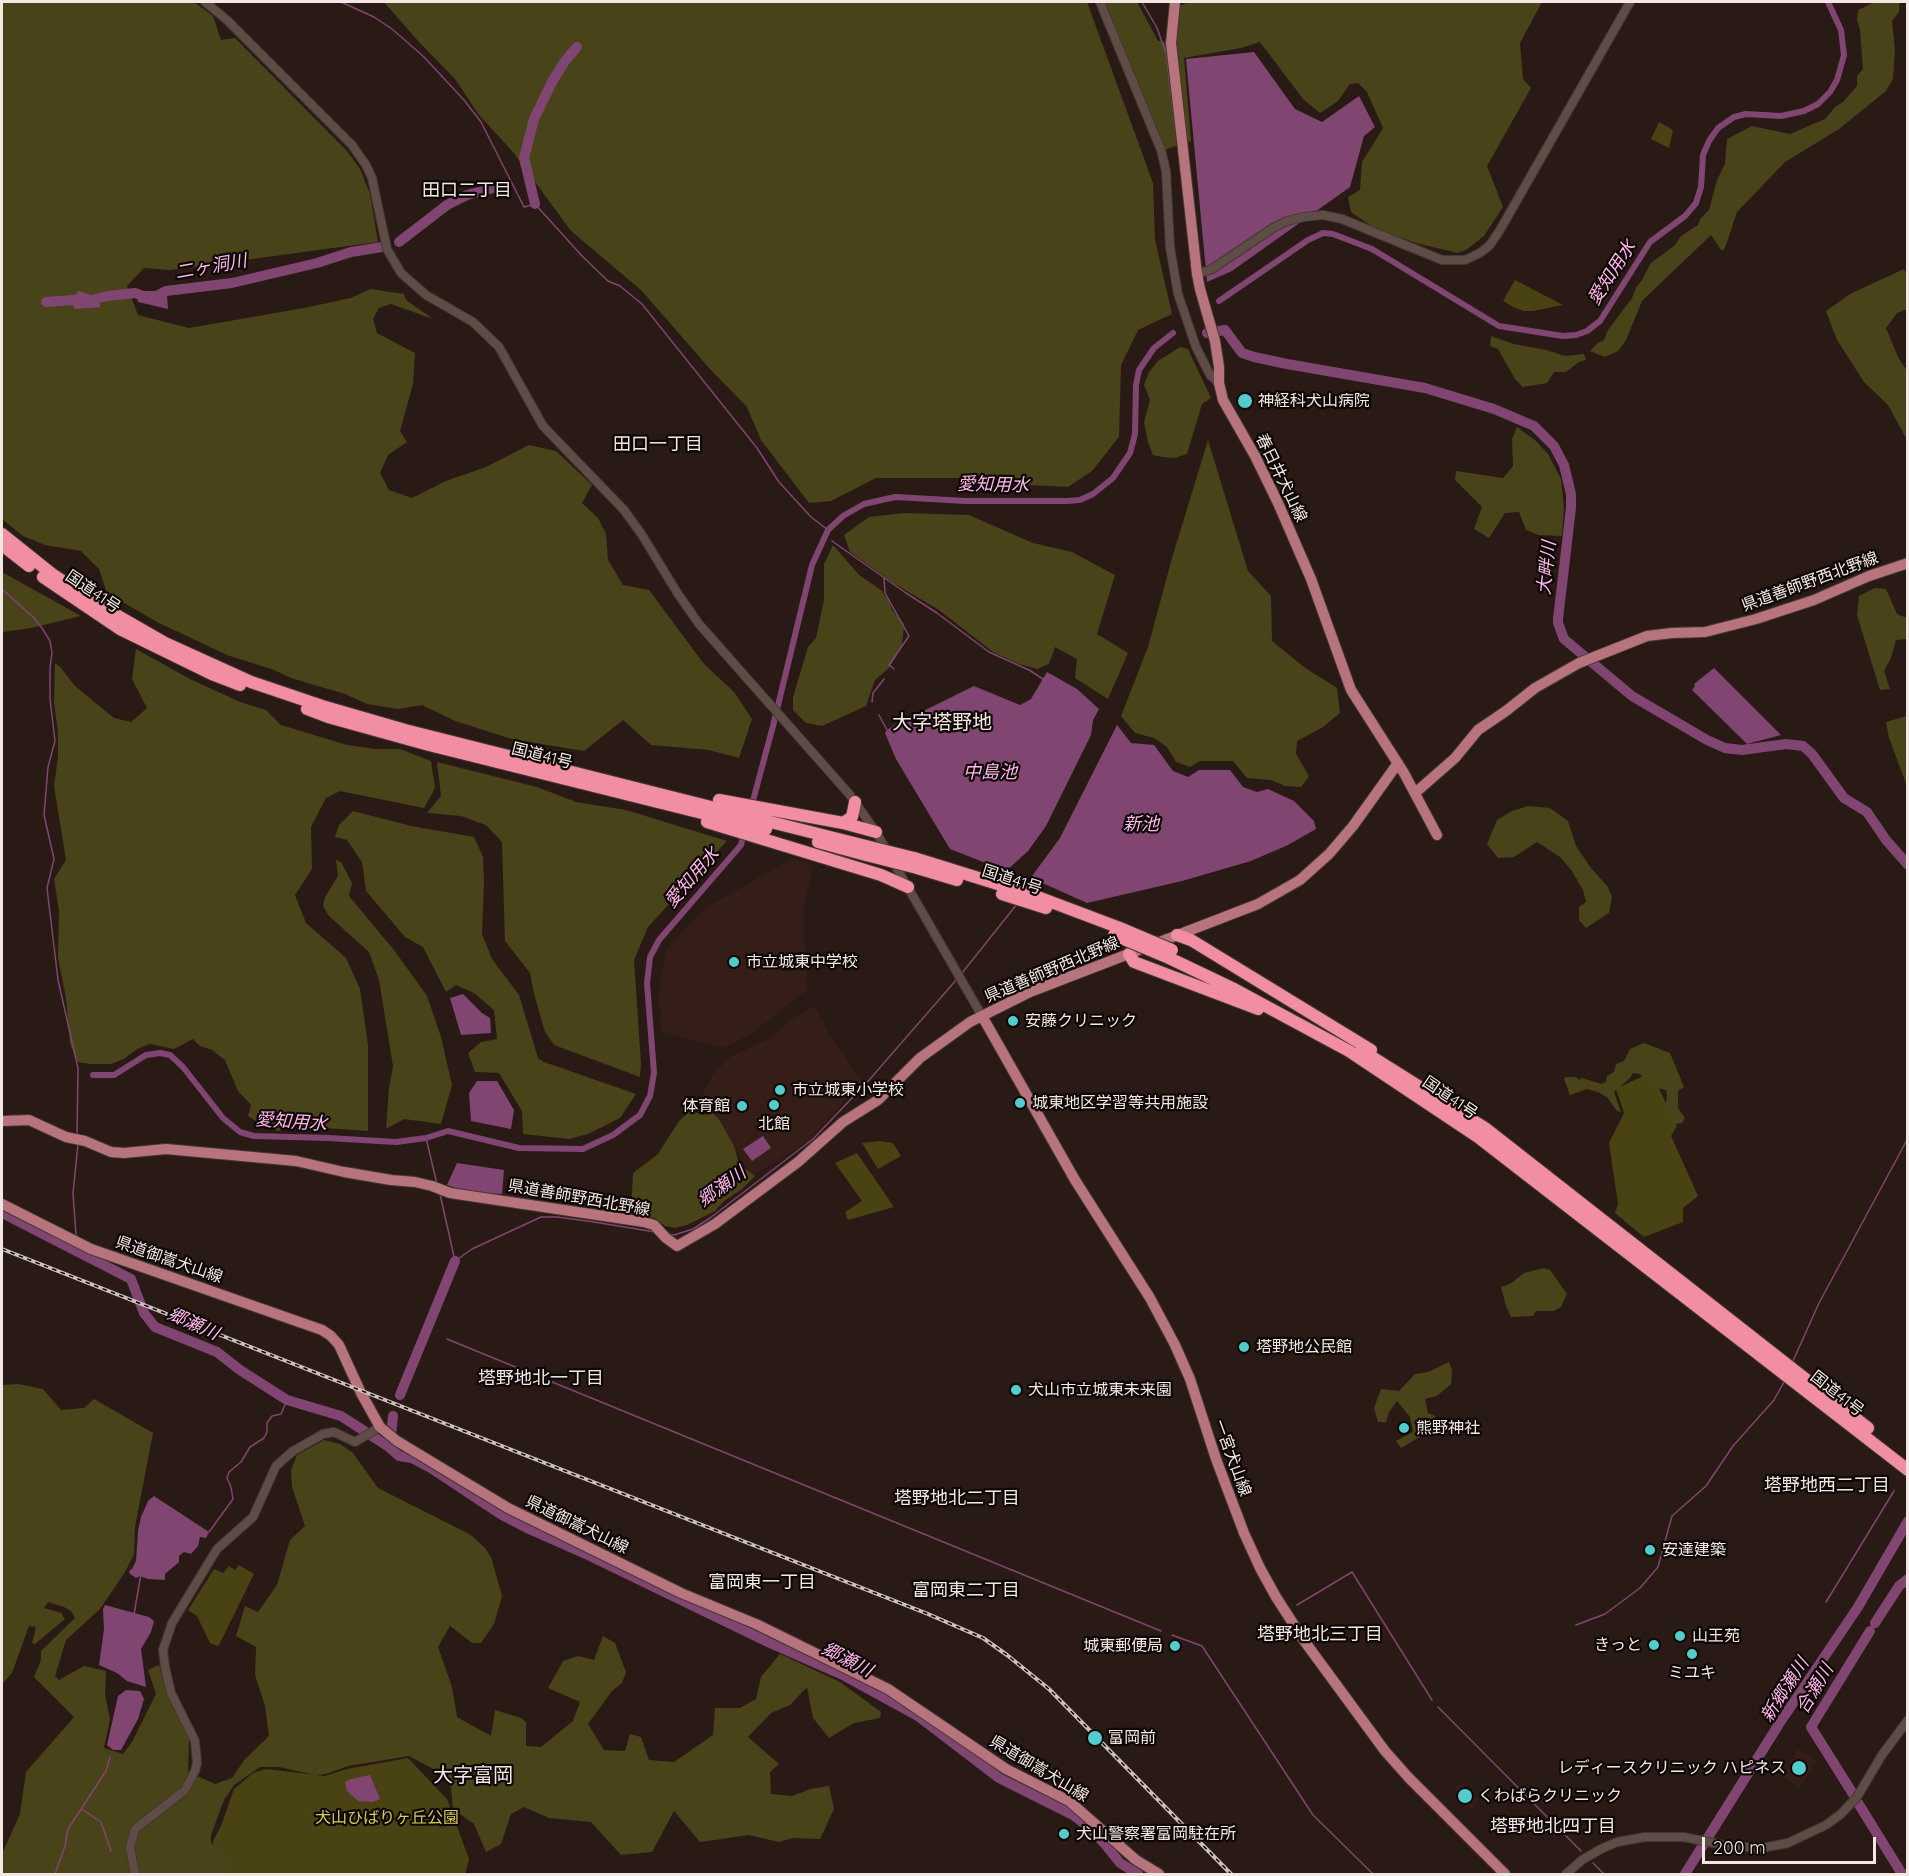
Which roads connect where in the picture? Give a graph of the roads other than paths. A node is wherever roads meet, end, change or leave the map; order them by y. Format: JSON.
{"nodes":[{"id":1,"x":205,"y":2,"type":"edge"},
{"id":2,"x":1100,"y":2,"type":"edge"},
{"id":3,"x":1175,"y":2,"type":"edge"},
{"id":4,"x":1630,"y":2,"type":"edge"},
{"id":5,"x":1197,"y":274,"type":"junction"},
{"id":6,"x":1219,"y":383,"type":"junction"},
{"id":7,"x":2,"y":534,"type":"edge"},
{"id":8,"x":2,"y":545,"type":"edge"},
{"id":9,"x":1908,"y":563,"type":"edge"},
{"id":10,"x":1396,"y":760,"type":"junction"},
{"id":11,"x":1415,"y":794,"type":"junction"},
{"id":12,"x":644,"y":795,"type":"junction"},
{"id":13,"x":855,"y":802,"type":"junction"},
{"id":14,"x":723,"y":814,"type":"junction"},
{"id":15,"x":843,"y":823,"type":"junction"},
{"id":16,"x":772,"y":826,"type":"junction"},
{"id":17,"x":876,"y":832,"type":"junction"},
{"id":18,"x":1437,"y":836,"type":"dead end"},
{"id":19,"x":895,"y":864,"type":"junction"},
{"id":20,"x":881,"y":874,"type":"junction"},
{"id":21,"x":908,"y":887,"type":"junction"},
{"id":22,"x":1177,"y":934,"type":"junction"},
{"id":23,"x":1129,"y":954,"type":"junction"},
{"id":24,"x":1170,"y":954,"type":"junction"},
{"id":25,"x":982,"y":1016,"type":"junction"},
{"id":26,"x":1349,"y":1051,"type":"junction"},
{"id":27,"x":1433,"y":1094,"type":"junction"},
{"id":28,"x":2,"y":1121,"type":"edge"},
{"id":29,"x":2,"y":1204,"type":"edge"},
{"id":30,"x":379,"y":1430,"type":"junction"},
{"id":31,"x":1905,"y":1462,"type":"edge"},
{"id":32,"x":1908,"y":1719,"type":"edge"},
{"id":33,"x":135,"y":1875,"type":"edge"},
{"id":34,"x":1159,"y":1875,"type":"edge"},
{"id":35,"x":1505,"y":1875,"type":"edge"},
{"id":36,"x":1566,"y":1875,"type":"edge"}],
"edges":[{"from":1,"to":13,"type":"street"},
{"from":2,"to":6,"type":"street"},
{"from":3,"to":5,"type":"main road","name":"春日井犬山線"},
{"from":4,"to":5,"type":"street"},
{"from":5,"to":6,"type":"main road","name":"春日井犬山線"},
{"from":6,"to":10,"type":"main road","name":"春日井犬山線"},
{"from":7,"to":12,"type":"highway","name":"国道41号"},
{"from":8,"to":12,"type":"highway","name":"国道41号"},
{"from":9,"to":11,"type":"main road","name":"県道善師野西北野線"},
{"from":10,"to":11,"type":"main road","name":"春日井犬山線"},
{"from":10,"to":22,"type":"main road","name":"県道善師野西北野線"},
{"from":11,"to":18,"type":"main road","name":"春日井犬山線"},
{"from":12,"to":14,"type":"highway","name":"国道41号"},
{"from":12,"to":14,"type":"highway"},
{"from":13,"to":15,"type":"highway"},
{"from":13,"to":17,"type":"street"},
{"from":14,"to":16,"type":"highway","name":"国道41号"},
{"from":14,"to":16,"type":"highway"},
{"from":15,"to":16,"type":"highway"},
{"from":15,"to":17,"type":"highway"},
{"from":16,"to":20,"type":"highway"},
{"from":16,"to":24,"type":"highway","name":"国道41号","bridge":true},
{"from":17,"to":19,"type":"street"},
{"from":19,"to":20,"type":"highway"},
{"from":19,"to":21,"type":"street"},
{"from":20,"to":21,"type":"highway"},
{"from":21,"to":25,"type":"street"},
{"from":22,"to":23,"type":"main road","name":"県道善師野西北野線"},
{"from":22,"to":27,"type":"highway"},
{"from":23,"to":25,"type":"main road","name":"県道善師野西北野線"},
{"from":23,"to":26,"type":"highway"},
{"from":24,"to":26,"type":"highway","name":"国道41号"},
{"from":24,"to":27,"type":"highway","name":"国道41号"},
{"from":25,"to":28,"type":"main road","name":"県道善師野西北野線"},
{"from":25,"to":35,"type":"main road","name":"一宮犬山線"},
{"from":26,"to":31,"type":"highway","name":"国道41号"},
{"from":27,"to":31,"type":"highway","name":"国道41号"},
{"from":29,"to":30,"type":"main road","name":"県道御嵩犬山線"},
{"from":30,"to":33,"type":"street"},
{"from":30,"to":34,"type":"main road","name":"県道御嵩犬山線"},
{"from":32,"to":36,"type":"street"}]}
